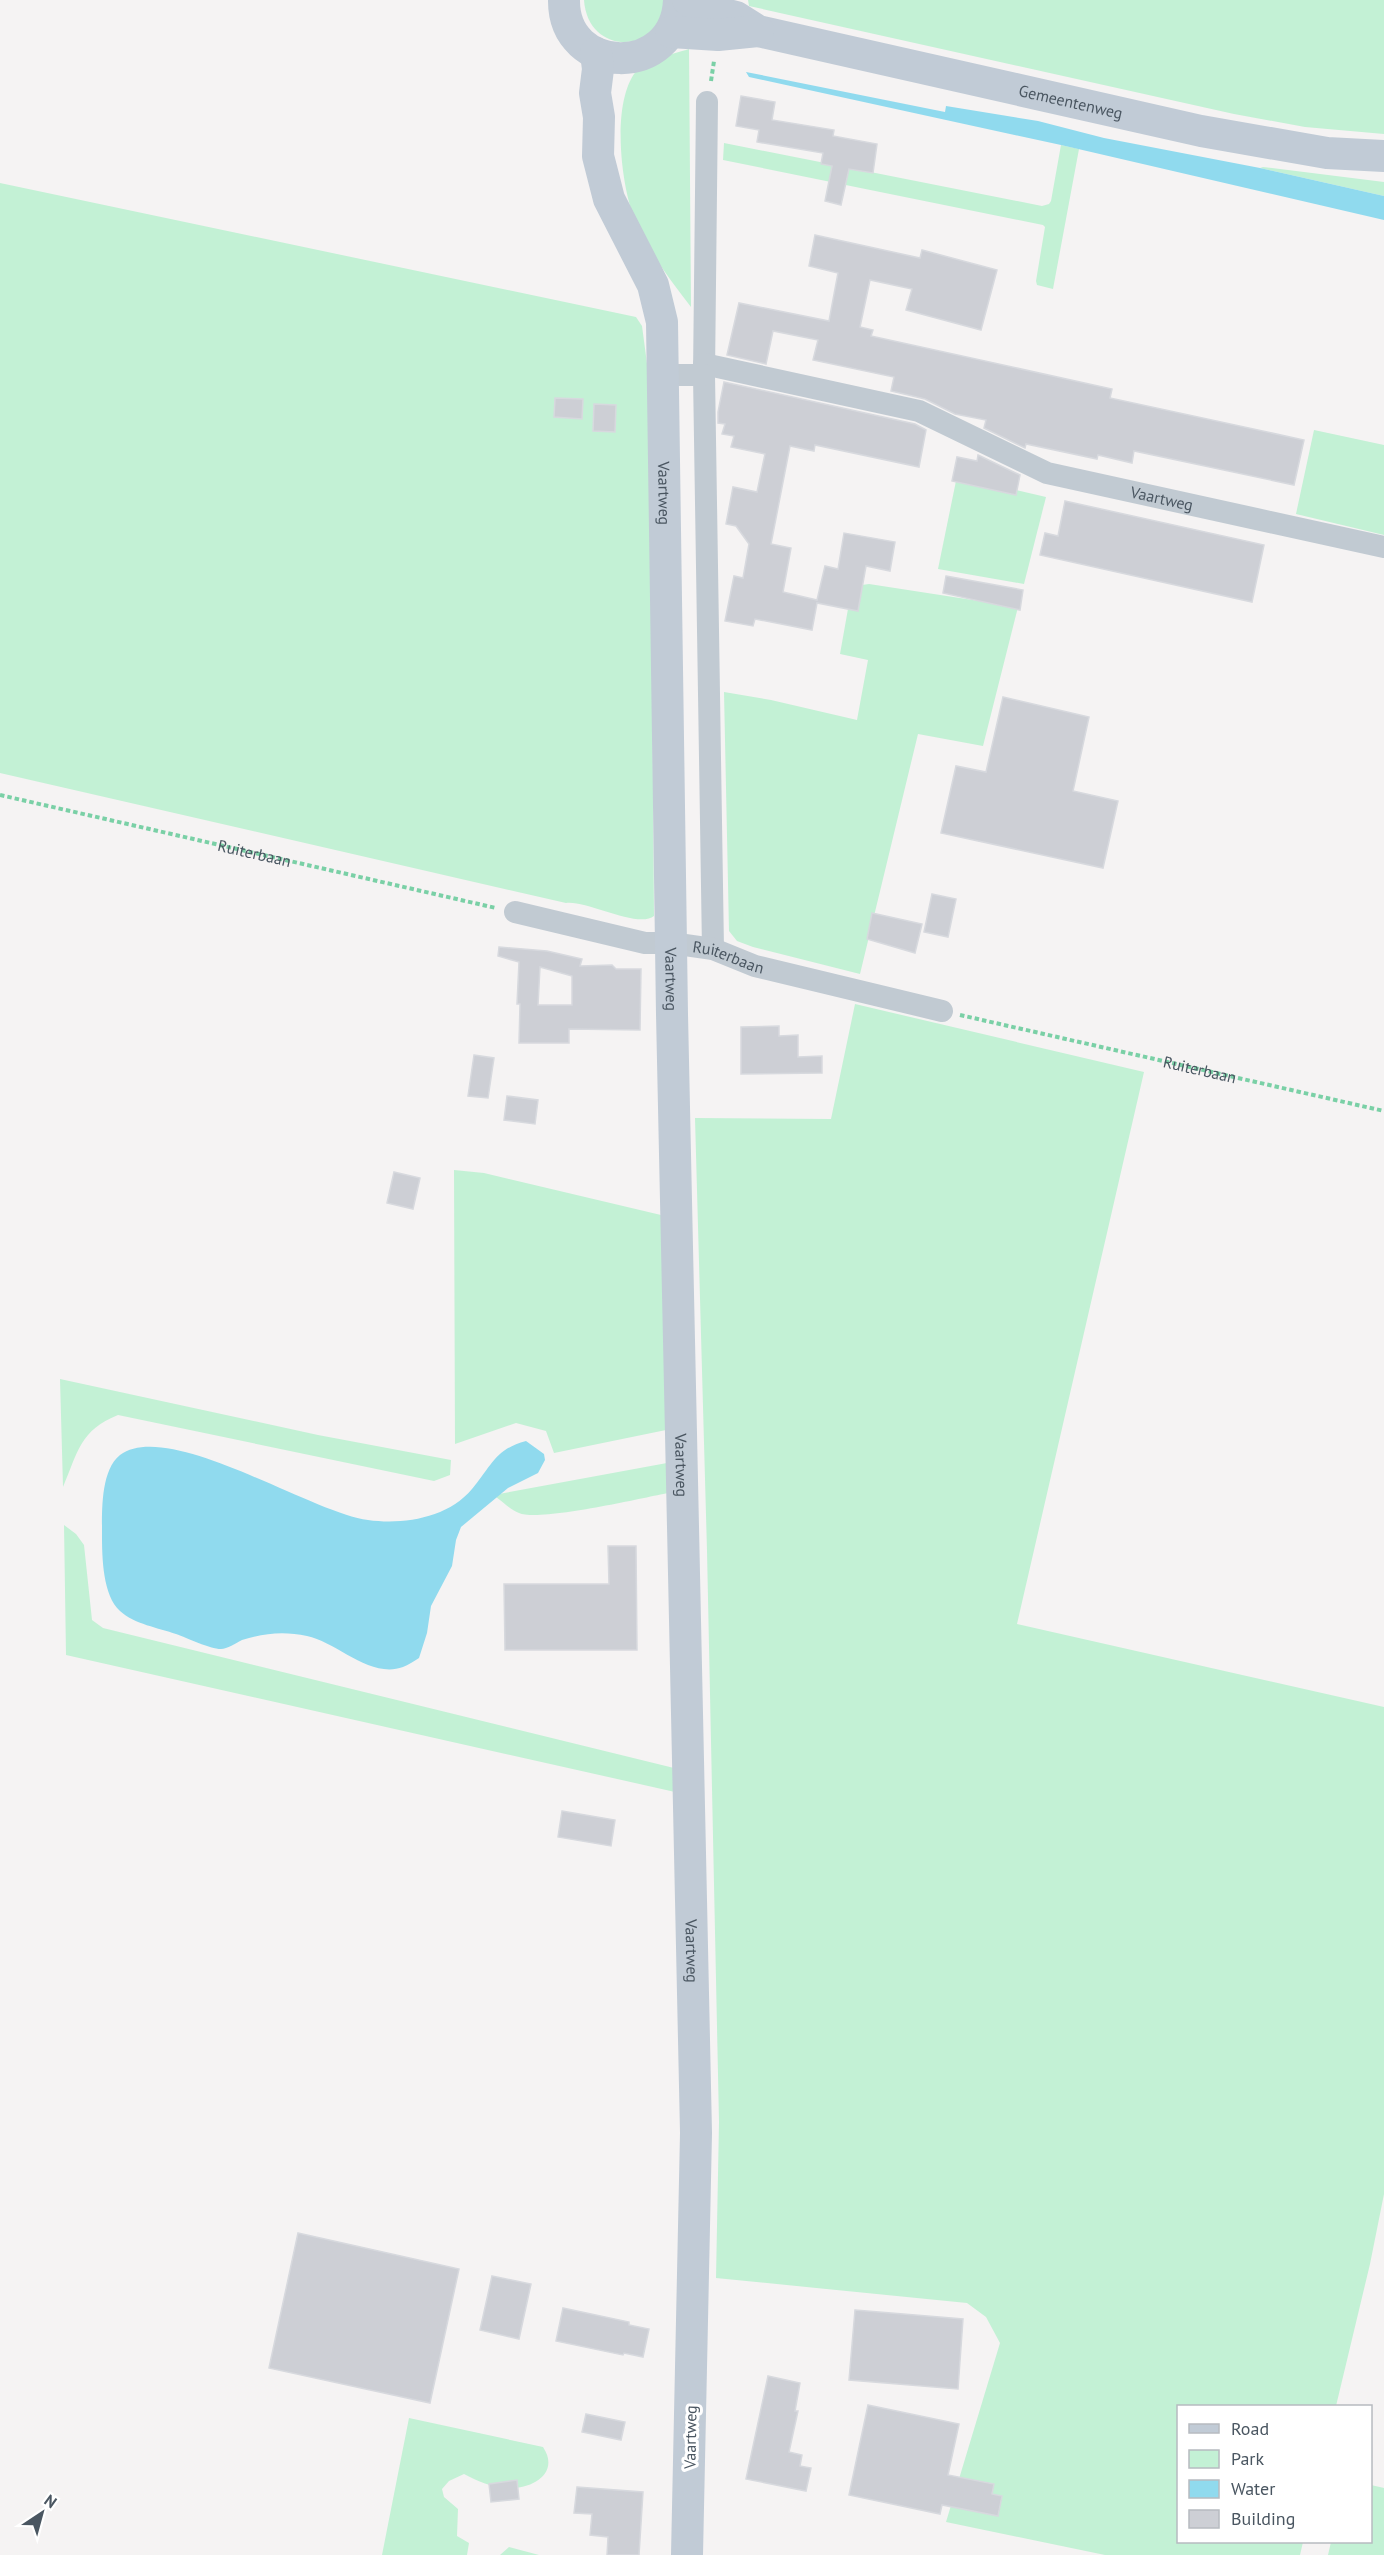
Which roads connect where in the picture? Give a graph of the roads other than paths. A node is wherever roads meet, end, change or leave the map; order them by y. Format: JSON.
{"nodes":[{"id":1,"x":679,"y":0,"type":"edge"},
{"id":2,"x":688,"y":0,"type":"edge"},
{"id":3,"x":556,"y":3,"type":"edge"},
{"id":4,"x":758,"y":31,"type":"junction"},
{"id":5,"x":671,"y":32,"type":"junction"},
{"id":6,"x":596,"y":53,"type":"junction"},
{"id":7,"x":630,"y":59,"type":"junction"},
{"id":8,"x":707,"y":102,"type":"dead end"},
{"id":9,"x":599,"y":117,"type":"junction"},
{"id":10,"x":1384,"y":156,"type":"edge"},
{"id":11,"x":704,"y":370,"type":"junction"},
{"id":12,"x":664,"y":375,"type":"junction"},
{"id":13,"x":1384,"y":547,"type":"edge"},
{"id":14,"x":515,"y":912,"type":"road end"},
{"id":15,"x":672,"y":943,"type":"junction"},
{"id":16,"x":713,"y":949,"type":"junction"},
{"id":17,"x":942,"y":1011,"type":"road end"},
{"id":18,"x":687,"y":2555,"type":"edge"}],
"edges":[{"from":1,"to":5,"type":"street"},
{"from":2,"to":4,"type":"street","name":"Gemeentenweg"},
{"from":3,"to":6,"type":"street"},
{"from":4,"to":5,"type":"street","name":"Gemeentenweg"},
{"from":4,"to":10,"type":"street","name":"Gemeentenweg"},
{"from":5,"to":7,"type":"street"},
{"from":6,"to":7,"type":"street"},
{"from":6,"to":9,"type":"street","name":"Vaartweg"},
{"from":7,"to":9,"type":"street"},
{"from":8,"to":11,"type":"street"},
{"from":9,"to":12,"type":"street","name":"Vaartweg"},
{"from":11,"to":12,"type":"street","name":"Vaartweg"},
{"from":11,"to":13,"type":"street","name":"Vaartweg"},
{"from":11,"to":16,"type":"street"},
{"from":12,"to":15,"type":"street","name":"Vaartweg"},
{"from":14,"to":15,"type":"street","name":"Ruiterbaan"},
{"from":15,"to":16,"type":"street","name":"Ruiterbaan"},
{"from":15,"to":18,"type":"street","name":"Vaartweg"},
{"from":16,"to":17,"type":"street","name":"Ruiterbaan"}]}
